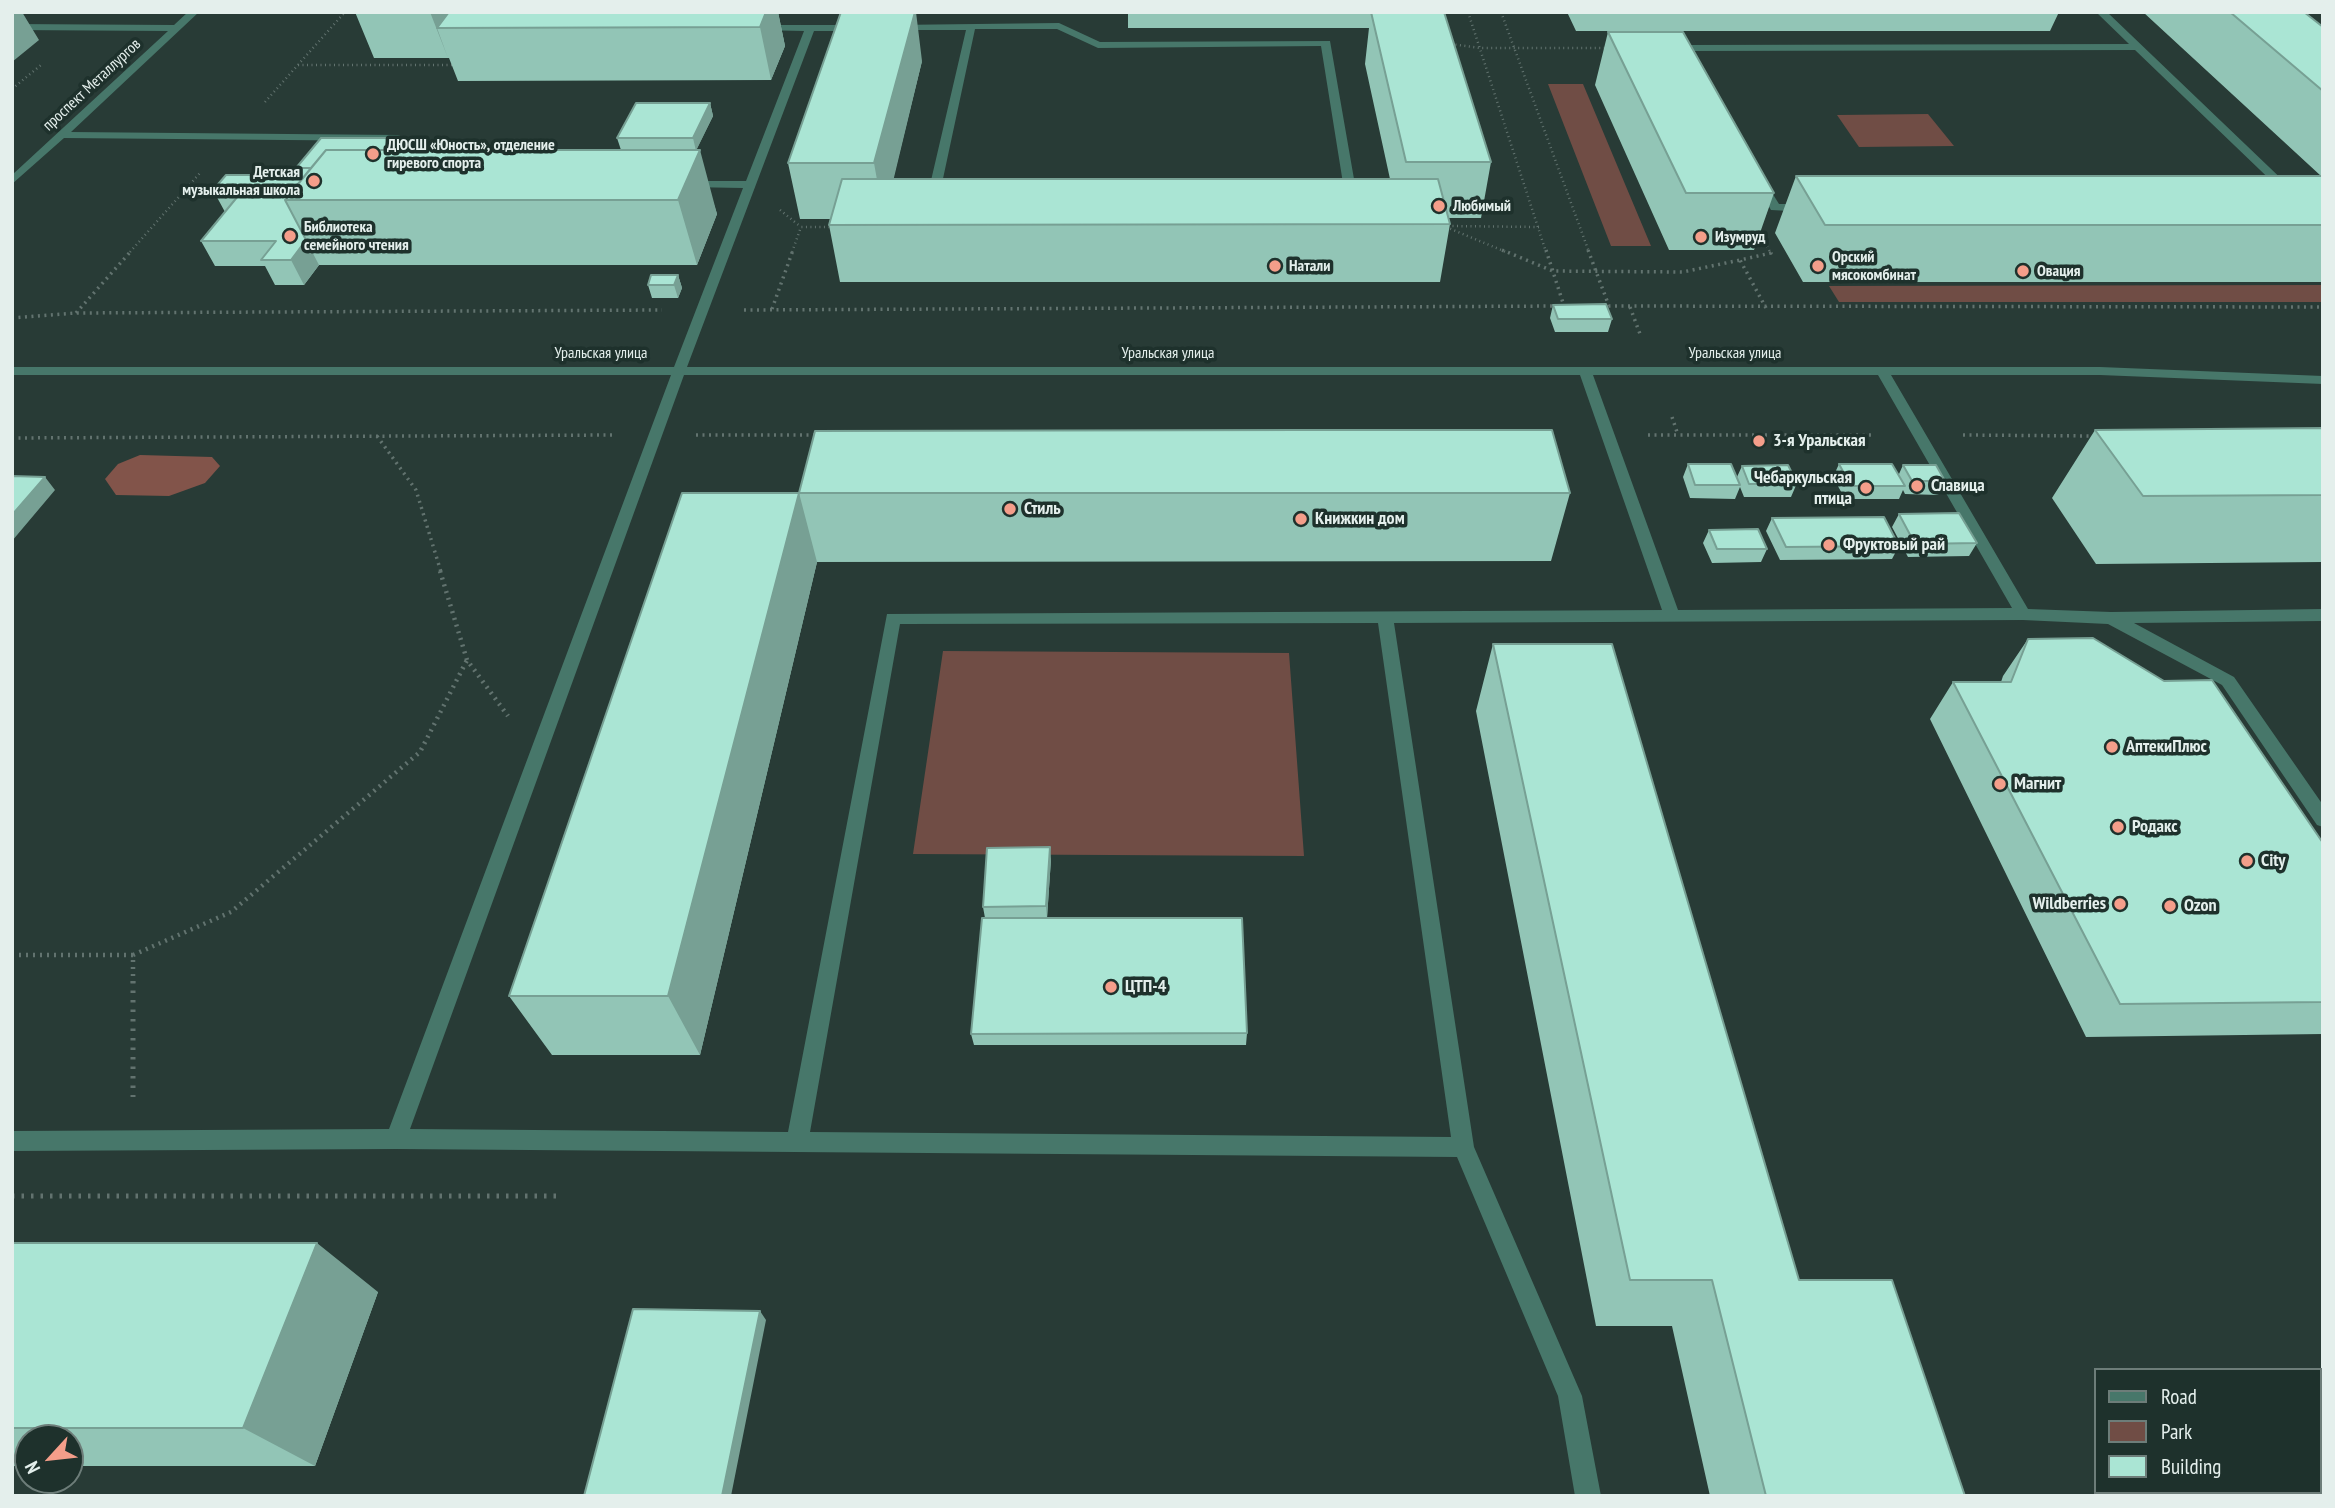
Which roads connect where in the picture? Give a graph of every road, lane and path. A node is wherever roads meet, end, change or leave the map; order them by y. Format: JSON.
{"nodes":[{"id":1,"x":194,"y":12,"type":"edge"},
{"id":2,"x":1468,"y":12,"type":"edge"},
{"id":3,"x":1501,"y":12,"type":"edge"},
{"id":4,"x":2101,"y":12,"type":"edge"},
{"id":5,"x":12,"y":27,"type":"edge"},
{"id":6,"x":890,"y":27,"type":"edge"},
{"id":7,"x":971,"y":27,"type":"junction"},
{"id":8,"x":177,"y":28,"type":"junction"},
{"id":9,"x":743,"y":28,"type":"edge"},
{"id":10,"x":810,"y":28,"type":"junction"},
{"id":11,"x":864,"y":28,"type":"edge"},
{"id":12,"x":1446,"y":43,"type":"edge"},
{"id":13,"x":2137,"y":47,"type":"junction"},
{"id":14,"x":1480,"y":48,"type":"junction"},
{"id":15,"x":1514,"y":48,"type":"junction"},
{"id":16,"x":1685,"y":48,"type":"junction"},
{"id":17,"x":463,"y":57,"type":"edge"},
{"id":18,"x":298,"y":65,"type":"dead end"},
{"id":19,"x":1698,"y":71,"type":"edge"},
{"id":20,"x":62,"y":135,"type":"junction"},
{"id":21,"x":459,"y":162,"type":"edge"},
{"id":22,"x":1755,"y":174,"type":"edge"},
{"id":23,"x":12,"y":181,"type":"edge"},
{"id":24,"x":669,"y":183,"type":"edge"},
{"id":25,"x":750,"y":185,"type":"junction"},
{"id":26,"x":2294,"y":197,"type":"edge"},
{"id":27,"x":1340,"y":207,"type":"edge"},
{"id":28,"x":944,"y":208,"type":"edge"},
{"id":29,"x":1775,"y":208,"type":"junction"},
{"id":30,"x":1816,"y":208,"type":"edge"},
{"id":31,"x":838,"y":227,"type":"edge"},
{"id":32,"x":1539,"y":227,"type":"junction"},
{"id":33,"x":1740,"y":260,"type":"junction"},
{"id":34,"x":1553,"y":271,"type":"junction"},
{"id":35,"x":1596,"y":271,"type":"junction"},
{"id":36,"x":1564,"y":306,"type":"junction"},
{"id":37,"x":1575,"y":306,"type":"edge"},
{"id":38,"x":1598,"y":306,"type":"edge"},
{"id":39,"x":1609,"y":306,"type":"junction"},
{"id":40,"x":1630,"y":307,"type":"junction"},
{"id":41,"x":2323,"y":307,"type":"edge"},
{"id":42,"x":1766,"y":308,"type":"junction"},
{"id":43,"x":772,"y":309,"type":"junction"},
{"id":44,"x":702,"y":310,"type":"junction"},
{"id":45,"x":12,"y":318,"type":"edge"},
{"id":46,"x":1641,"y":338,"type":"dead end"},
{"id":47,"x":1585,"y":370,"type":"junction"},
{"id":48,"x":12,"y":371,"type":"edge"},
{"id":49,"x":679,"y":371,"type":"junction"},
{"id":50,"x":1882,"y":371,"type":"junction"},
{"id":51,"x":2323,"y":380,"type":"edge"},
{"id":52,"x":1672,"y":417,"type":"dead end"},
{"id":53,"x":655,"y":435,"type":"junction"},
{"id":54,"x":823,"y":435,"type":"edge"},
{"id":55,"x":1607,"y":435,"type":"junction"},
{"id":56,"x":1678,"y":435,"type":"junction"},
{"id":57,"x":1920,"y":435,"type":"junction"},
{"id":58,"x":377,"y":436,"type":"junction"},
{"id":59,"x":2101,"y":436,"type":"edge"},
{"id":60,"x":12,"y":438,"type":"edge"},
{"id":61,"x":2023,"y":614,"type":"junction"},
{"id":62,"x":2323,"y":615,"type":"edge"},
{"id":63,"x":1672,"y":616,"type":"junction"},
{"id":64,"x":1385,"y":617,"type":"junction"},
{"id":65,"x":2111,"y":618,"type":"junction"},
{"id":66,"x":467,"y":660,"type":"junction"},
{"id":67,"x":537,"y":756,"type":"junction"},
{"id":68,"x":2323,"y":820,"type":"edge"},
{"id":69,"x":132,"y":955,"type":"junction"},
{"id":70,"x":12,"y":956,"type":"edge"},
{"id":71,"x":396,"y":1139,"type":"junction"},
{"id":72,"x":133,"y":1140,"type":"junction"},
{"id":73,"x":12,"y":1141,"type":"edge"},
{"id":74,"x":797,"y":1142,"type":"junction"},
{"id":75,"x":1463,"y":1147,"type":"junction"},
{"id":76,"x":12,"y":1196,"type":"edge"},
{"id":77,"x":106,"y":1196,"type":"junction"},
{"id":78,"x":562,"y":1196,"type":"dead end"},
{"id":79,"x":1588,"y":1496,"type":"edge"}],
"edges":[{"from":1,"to":8,"type":"street","name":"проспект Металлургов"},
{"from":2,"to":14,"type":"path"},
{"from":3,"to":15,"type":"path"},
{"from":4,"to":13,"type":"street"},
{"from":5,"to":8,"type":"street"},
{"from":6,"to":7,"type":"street"},
{"from":7,"to":27,"type":"street"},
{"from":7,"to":28,"type":"street"},
{"from":8,"to":20,"type":"street","name":"проспект Металлургов"},
{"from":9,"to":10,"type":"street"},
{"from":10,"to":11,"type":"street"},
{"from":10,"to":25,"type":"street"},
{"from":12,"to":14,"type":"path"},
{"from":13,"to":16,"type":"street"},
{"from":13,"to":26,"type":"street"},
{"from":14,"to":15,"type":"path"},
{"from":14,"to":32,"type":"path"},
{"from":15,"to":16,"type":"path"},
{"from":15,"to":35,"type":"path"},
{"from":16,"to":19,"type":"street"},
{"from":17,"to":18,"type":"path"},
{"from":20,"to":21,"type":"street"},
{"from":20,"to":23,"type":"street","name":"проспект Металлургов"},
{"from":22,"to":29,"type":"street"},
{"from":24,"to":25,"type":"street"},
{"from":25,"to":44,"type":"street"},
{"from":29,"to":30,"type":"street"},
{"from":29,"to":33,"type":"path"},
{"from":31,"to":43,"type":"path"},
{"from":32,"to":34,"type":"path"},
{"from":32,"to":34,"type":"path"},
{"from":33,"to":35,"type":"path"},
{"from":33,"to":42,"type":"path"},
{"from":34,"to":35,"type":"path"},
{"from":34,"to":36,"type":"path"},
{"from":35,"to":39,"type":"path"},
{"from":36,"to":37,"type":"path"},
{"from":36,"to":43,"type":"path"},
{"from":38,"to":39,"type":"path"},
{"from":39,"to":40,"type":"path"},
{"from":40,"to":42,"type":"path"},
{"from":40,"to":46,"type":"path"},
{"from":41,"to":42,"type":"path"},
{"from":43,"to":44,"type":"path"},
{"from":44,"to":45,"type":"path"},
{"from":44,"to":49,"type":"street"},
{"from":47,"to":49,"type":"street","name":"Уральская улица"},
{"from":47,"to":50,"type":"street","name":"Уральская улица"},
{"from":47,"to":55,"type":"street"},
{"from":48,"to":49,"type":"street","name":"Уральская улица"},
{"from":49,"to":53,"type":"street"},
{"from":50,"to":51,"type":"street","name":"Уральская улица"},
{"from":50,"to":57,"type":"street"},
{"from":52,"to":56,"type":"path"},
{"from":53,"to":54,"type":"path"},
{"from":53,"to":58,"type":"path"},
{"from":53,"to":67,"type":"street"},
{"from":55,"to":56,"type":"path"},
{"from":55,"to":63,"type":"street"},
{"from":56,"to":57,"type":"path"},
{"from":57,"to":59,"type":"path"},
{"from":57,"to":61,"type":"street"},
{"from":58,"to":60,"type":"path"},
{"from":58,"to":66,"type":"path"},
{"from":61,"to":63,"type":"street"},
{"from":61,"to":65,"type":"street"},
{"from":62,"to":65,"type":"street"},
{"from":63,"to":64,"type":"street"},
{"from":64,"to":74,"type":"street"},
{"from":64,"to":75,"type":"street"},
{"from":65,"to":68,"type":"street"},
{"from":66,"to":67,"type":"path"},
{"from":66,"to":69,"type":"path"},
{"from":67,"to":71,"type":"street"},
{"from":69,"to":70,"type":"path"},
{"from":69,"to":72,"type":"path"},
{"from":71,"to":72,"type":"street"},
{"from":71,"to":74,"type":"street"},
{"from":72,"to":73,"type":"street"},
{"from":72,"to":77,"type":"path"},
{"from":74,"to":75,"type":"street"},
{"from":75,"to":79,"type":"street"},
{"from":76,"to":77,"type":"path"},
{"from":77,"to":78,"type":"path"}]}
